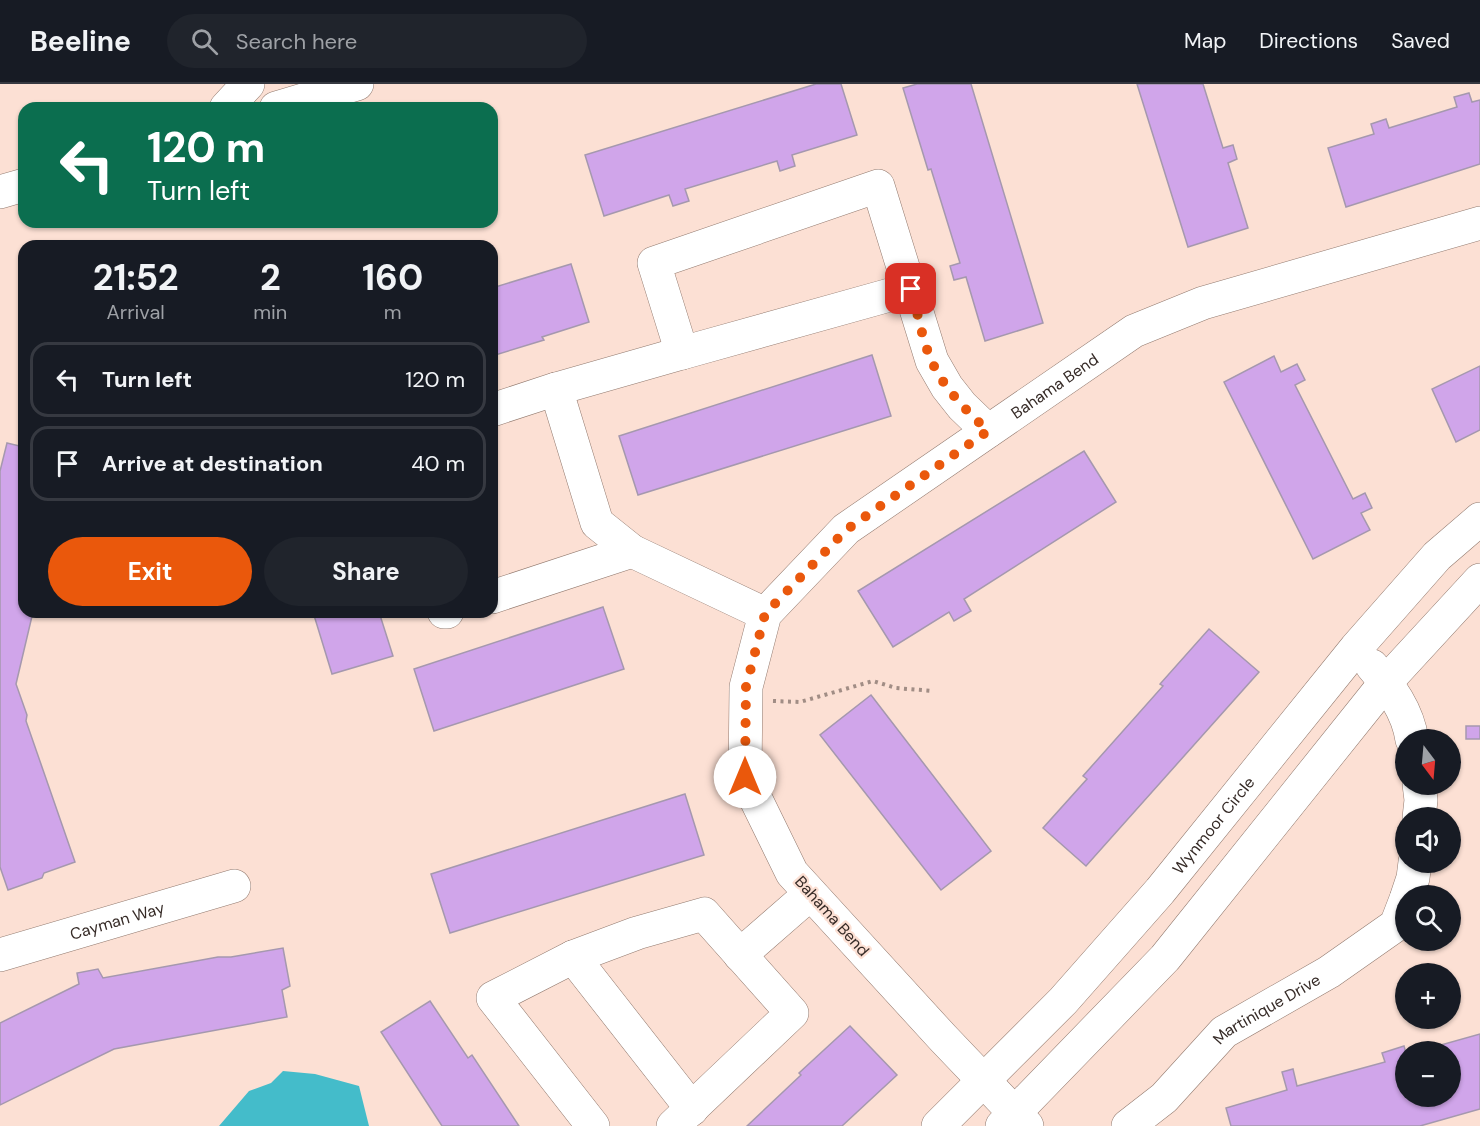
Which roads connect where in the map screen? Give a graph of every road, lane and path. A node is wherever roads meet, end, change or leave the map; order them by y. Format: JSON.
{"nodes":[{"id":1,"x":248,"y":84,"type":"edge"},
{"id":2,"x":357,"y":84,"type":"edge"},
{"id":3,"x":232,"y":102,"type":"edge"},
{"id":4,"x":296,"y":102,"type":"edge"},
{"id":5,"x":18,"y":187,"type":"edge"},
{"id":6,"x":0,"y":192,"type":"edge"},
{"id":7,"x":1480,"y":223,"type":"edge"},
{"id":8,"x":911,"y":289,"type":"junction"},
{"id":9,"x":682,"y":353,"type":"junction"},
{"id":10,"x":556,"y":389,"type":"junction"},
{"id":11,"x":498,"y":408,"type":"edge"},
{"id":12,"x":988,"y":431,"type":"junction"},
{"id":13,"x":1480,"y":519,"type":"edge"},
{"id":14,"x":632,"y":551,"type":"junction"},
{"id":15,"x":1480,"y":580,"type":"edge"},
{"id":16,"x":498,"y":595,"type":"edge"},
{"id":17,"x":765,"y":614,"type":"junction"},
{"id":18,"x":1356,"y":648,"type":"junction"},
{"id":19,"x":1386,"y":682,"type":"junction"},
{"id":20,"x":933,"y":692,"type":"dead end"},
{"id":21,"x":768,"y":701,"type":"dead end"},
{"id":22,"x":1411,"y":729,"type":"edge"},
{"id":23,"x":234,"y":886,"type":"dead end"},
{"id":24,"x":810,"y":894,"type":"junction"},
{"id":25,"x":1395,"y":926,"type":"edge"},
{"id":26,"x":0,"y":955,"type":"edge"},
{"id":27,"x":740,"y":955,"type":"junction"},
{"id":28,"x":573,"y":957,"type":"junction"},
{"id":29,"x":983,"y":1082,"type":"junction"},
{"id":30,"x":682,"y":1118,"type":"edge"},
{"id":31,"x":1015,"y":1122,"type":"edge"},
{"id":32,"x":593,"y":1126,"type":"edge"},
{"id":33,"x":938,"y":1126,"type":"edge"},
{"id":34,"x":1128,"y":1126,"type":"edge"}],
"edges":[{"from":1,"to":3,"type":"street"},
{"from":2,"to":4,"type":"street"},
{"from":5,"to":6,"type":"street"},
{"from":7,"to":12,"type":"street","name":"Bahama Bend"},
{"from":8,"to":9,"type":"street"},
{"from":8,"to":9,"type":"street"},
{"from":8,"to":12,"type":"street"},
{"from":9,"to":10,"type":"street"},
{"from":10,"to":11,"type":"street"},
{"from":10,"to":14,"type":"street"},
{"from":12,"to":17,"type":"street","name":"Bahama Bend"},
{"from":13,"to":18,"type":"street","name":"Wynmoor Circle"},
{"from":14,"to":16,"type":"street"},
{"from":14,"to":17,"type":"street"},
{"from":15,"to":19,"type":"street"},
{"from":17,"to":24,"type":"street","name":"Bahama Bend"},
{"from":18,"to":19,"type":"street"},
{"from":18,"to":29,"type":"street","name":"Wynmoor Circle"},
{"from":19,"to":22,"type":"street"},
{"from":19,"to":31,"type":"street"},
{"from":20,"to":21,"type":"path"},
{"from":23,"to":26,"type":"street","name":"Cayman Way"},
{"from":24,"to":27,"type":"street"},
{"from":24,"to":29,"type":"street","name":"Bahama Bend"},
{"from":25,"to":34,"type":"street","name":"Martinique Drive"},
{"from":27,"to":28,"type":"street"},
{"from":27,"to":30,"type":"street"},
{"from":28,"to":30,"type":"street"},
{"from":28,"to":32,"type":"street"},
{"from":29,"to":31,"type":"street","name":"Bahama Bend"},
{"from":29,"to":33,"type":"street","name":"Wynmoor Circle"}]}
